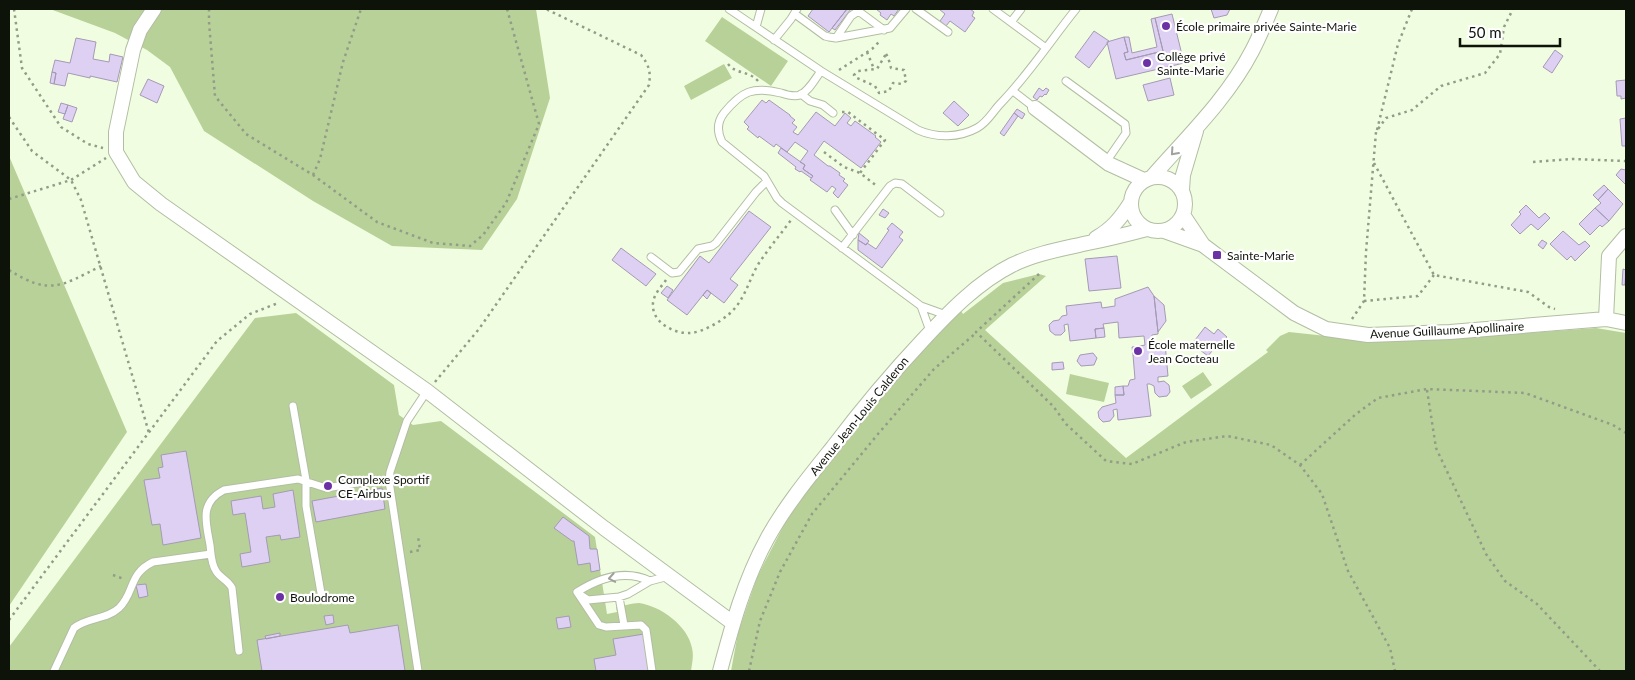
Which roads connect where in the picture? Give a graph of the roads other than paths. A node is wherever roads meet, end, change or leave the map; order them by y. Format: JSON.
{"nodes":[{"id":1,"x":154,"y":9,"type":"edge"},
{"id":2,"x":729,"y":9,"type":"edge"},
{"id":3,"x":761,"y":9,"type":"edge"},
{"id":4,"x":906,"y":9,"type":"edge"},
{"id":5,"x":916,"y":9,"type":"edge"},
{"id":6,"x":993,"y":9,"type":"edge"},
{"id":7,"x":1021,"y":9,"type":"edge"},
{"id":8,"x":1076,"y":9,"type":"edge"},
{"id":9,"x":1271,"y":9,"type":"edge"},
{"id":10,"x":796,"y":11,"type":"edge"},
{"id":11,"x":1011,"y":22,"type":"junction"},
{"id":12,"x":756,"y":27,"type":"junction"},
{"id":13,"x":884,"y":30,"type":"junction"},
{"id":14,"x":948,"y":32,"type":"dead end"},
{"id":15,"x":836,"y":38,"type":"junction"},
{"id":16,"x":774,"y":40,"type":"junction"},
{"id":17,"x":1046,"y":48,"type":"junction"},
{"id":18,"x":821,"y":71,"type":"junction"},
{"id":19,"x":1066,"y":81,"type":"dead end"},
{"id":20,"x":1013,"y":91,"type":"junction"},
{"id":21,"x":801,"y":94,"type":"junction"},
{"id":22,"x":1035,"y":108,"type":"joint"},
{"id":23,"x":833,"y":113,"type":"road end"},
{"id":24,"x":1197,"y":128,"type":"junction"},
{"id":25,"x":1108,"y":163,"type":"junction"},
{"id":26,"x":1148,"y":179,"type":"junction"},
{"id":27,"x":767,"y":181,"type":"junction"},
{"id":28,"x":1182,"y":190,"type":"junction"},
{"id":29,"x":1132,"y":198,"type":"junction"},
{"id":30,"x":835,"y":210,"type":"dead end"},
{"id":31,"x":940,"y":214,"type":"dead end"},
{"id":32,"x":1183,"y":215,"type":"junction"},
{"id":33,"x":1147,"y":229,"type":"junction"},
{"id":34,"x":1164,"y":231,"type":"junction"},
{"id":35,"x":852,"y":235,"type":"junction"},
{"id":36,"x":1626,"y":237,"type":"edge"},
{"id":37,"x":1086,"y":244,"type":"junction"},
{"id":38,"x":1203,"y":245,"type":"junction"},
{"id":39,"x":842,"y":248,"type":"junction"},
{"id":40,"x":652,"y":257,"type":"dead end"},
{"id":41,"x":921,"y":306,"type":"junction"},
{"id":42,"x":946,"y":315,"type":"junction"},
{"id":43,"x":1606,"y":319,"type":"junction"},
{"id":44,"x":1626,"y":323,"type":"edge"},
{"id":45,"x":930,"y":331,"type":"junction"},
{"id":46,"x":427,"y":391,"type":"junction"},
{"id":47,"x":293,"y":406,"type":"dead end"},
{"id":48,"x":306,"y":480,"type":"junction"},
{"id":49,"x":389,"y":481,"type":"junction"},
{"id":50,"x":211,"y":554,"type":"junction"},
{"id":51,"x":669,"y":576,"type":"junction"},
{"id":52,"x":650,"y":581,"type":"junction"},
{"id":53,"x":576,"y":592,"type":"junction"},
{"id":54,"x":321,"y":593,"type":"dead end"},
{"id":55,"x":619,"y":597,"type":"junction"},
{"id":56,"x":733,"y":623,"type":"junction"},
{"id":57,"x":624,"y":625,"type":"junction"},
{"id":58,"x":239,"y":650,"type":"dead end"},
{"id":59,"x":54,"y":671,"type":"edge"},
{"id":60,"x":418,"y":671,"type":"edge"},
{"id":61,"x":652,"y":671,"type":"edge"},
{"id":62,"x":720,"y":671,"type":"edge"}],
"edges":[{"from":1,"to":46,"type":"street"},
{"from":2,"to":12,"type":"lane"},
{"from":3,"to":12,"type":"lane"},
{"from":4,"to":13,"type":"lane"},
{"from":5,"to":14,"type":"lane"},
{"from":6,"to":11,"type":"lane"},
{"from":7,"to":11,"type":"lane"},
{"from":8,"to":17,"type":"lane"},
{"from":9,"to":24,"type":"street","name":"Avenue Jean-Louis Calderon"},
{"from":10,"to":15,"type":"lane"},
{"from":10,"to":16,"type":"lane"},
{"from":11,"to":17,"type":"lane"},
{"from":12,"to":16,"type":"lane"},
{"from":13,"to":15,"type":"lane"},
{"from":13,"to":15,"type":"lane"},
{"from":16,"to":18,"type":"lane"},
{"from":17,"to":20,"type":"lane"},
{"from":18,"to":20,"type":"lane"},
{"from":18,"to":21,"type":"lane"},
{"from":19,"to":25,"type":"lane"},
{"from":20,"to":22,"type":"lane"},
{"from":21,"to":23,"type":"lane"},
{"from":21,"to":27,"type":"lane"},
{"from":22,"to":25,"type":"street"},
{"from":24,"to":26,"type":"street","name":"Avenue Jean-Louis Calderon","one_way":true},
{"from":24,"to":28,"type":"street","name":"Avenue Jean-Louis Calderon"},
{"from":25,"to":26,"type":"street"},
{"from":25,"to":29,"type":"street"},
{"from":26,"to":28,"type":"street"},
{"from":26,"to":29,"type":"street","name":"Avenue Jean-Louis Calderon"},
{"from":27,"to":39,"type":"lane"},
{"from":27,"to":40,"type":"lane"},
{"from":28,"to":32,"type":"street","name":"Avenue Jean-Louis Calderon"},
{"from":29,"to":33,"type":"street"},
{"from":29,"to":37,"type":"street","name":"Avenue Jean-Louis Calderon"},
{"from":30,"to":35,"type":"lane"},
{"from":31,"to":35,"type":"lane"},
{"from":32,"to":34,"type":"street"},
{"from":32,"to":38,"type":"street","name":"Avenue Guillaume Apollinaire"},
{"from":33,"to":34,"type":"street","name":"Avenue Jean-Louis Calderon"},
{"from":33,"to":37,"type":"street","name":"Avenue Jean-Louis Calderon"},
{"from":34,"to":38,"type":"street","name":"Avenue Guillaume Apollinaire"},
{"from":35,"to":39,"type":"lane"},
{"from":36,"to":43,"type":"street"},
{"from":37,"to":42,"type":"street","name":"Avenue Jean-Louis Calderon"},
{"from":38,"to":43,"type":"street","name":"Avenue Guillaume Apollinaire"},
{"from":39,"to":41,"type":"lane"},
{"from":41,"to":42,"type":"lane"},
{"from":41,"to":45,"type":"lane"},
{"from":42,"to":45,"type":"street","name":"Avenue Jean-Louis Calderon"},
{"from":43,"to":44,"type":"street","name":"Avenue Guillaume Apollinaire"},
{"from":45,"to":56,"type":"street","name":"Avenue Jean-Louis Calderon"},
{"from":46,"to":49,"type":"lane"},
{"from":46,"to":51,"type":"street"},
{"from":47,"to":48,"type":"lane"},
{"from":48,"to":49,"type":"lane"},
{"from":48,"to":50,"type":"lane"},
{"from":48,"to":54,"type":"lane"},
{"from":49,"to":60,"type":"lane"},
{"from":50,"to":58,"type":"lane"},
{"from":50,"to":59,"type":"lane"},
{"from":51,"to":52,"type":"lane"},
{"from":51,"to":56,"type":"street"},
{"from":52,"to":53,"type":"lane","one_way":true},
{"from":52,"to":55,"type":"lane"},
{"from":53,"to":55,"type":"lane"},
{"from":53,"to":57,"type":"lane"},
{"from":55,"to":57,"type":"lane"},
{"from":56,"to":62,"type":"street","name":"Avenue Jean-Louis Calderon"},
{"from":57,"to":61,"type":"lane"}]}
